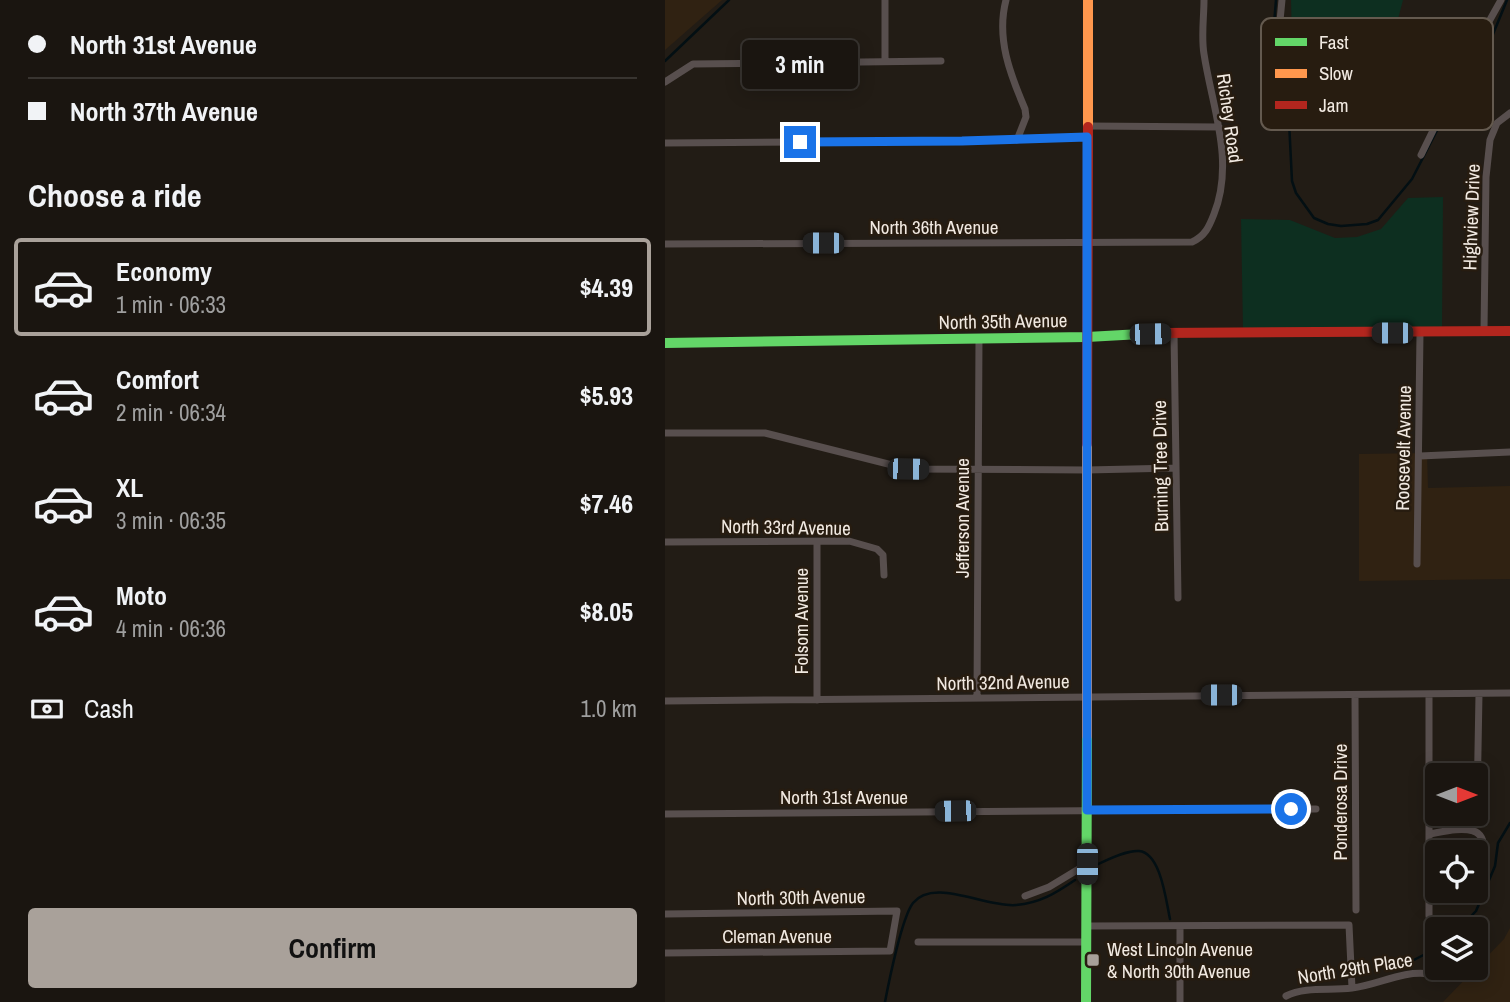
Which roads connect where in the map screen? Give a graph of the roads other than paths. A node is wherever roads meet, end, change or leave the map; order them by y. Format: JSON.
{"nodes":[{"id":1,"x":885,"y":0,"type":"edge"},
{"id":2,"x":1006,"y":0,"type":"edge"},
{"id":3,"x":1088,"y":0,"type":"edge"},
{"id":4,"x":1204,"y":0,"type":"edge"},
{"id":5,"x":1282,"y":0,"type":"edge"},
{"id":6,"x":1501,"y":0,"type":"edge"},
{"id":7,"x":1280,"y":18,"type":"edge"},
{"id":8,"x":1491,"y":18,"type":"edge"},
{"id":9,"x":885,"y":61,"type":"junction"},
{"id":10,"x":941,"y":61,"type":"dead end"},
{"id":11,"x":665,"y":82,"type":"edge"},
{"id":12,"x":1510,"y":113,"type":"edge"},
{"id":13,"x":1088,"y":126,"type":"junction"},
{"id":14,"x":1219,"y":127,"type":"junction"},
{"id":15,"x":1433,"y":130,"type":"edge"},
{"id":16,"x":1087,"y":137,"type":"junction"},
{"id":17,"x":1017,"y":140,"type":"junction"},
{"id":18,"x":665,"y":143,"type":"edge"},
{"id":19,"x":1421,"y":155,"type":"dead end"},
{"id":20,"x":1202,"y":237,"type":"joint"},
{"id":21,"x":1087,"y":242,"type":"junction"},
{"id":22,"x":665,"y":244,"type":"edge"},
{"id":23,"x":1484,"y":331,"type":"junction"},
{"id":24,"x":1510,"y":331,"type":"edge"},
{"id":25,"x":1174,"y":333,"type":"junction"},
{"id":26,"x":1420,"y":333,"type":"junction"},
{"id":27,"x":1087,"y":337,"type":"junction"},
{"id":28,"x":979,"y":338,"type":"junction"},
{"id":29,"x":665,"y":343,"type":"edge"},
{"id":30,"x":665,"y":433,"type":"edge"},
{"id":31,"x":1510,"y":453,"type":"edge"},
{"id":32,"x":1420,"y":456,"type":"junction"},
{"id":33,"x":1176,"y":468,"type":"junction"},
{"id":34,"x":978,"y":470,"type":"junction"},
{"id":35,"x":1087,"y":470,"type":"junction"},
{"id":36,"x":665,"y":542,"type":"edge"},
{"id":37,"x":817,"y":542,"type":"junction"},
{"id":38,"x":1417,"y":564,"type":"dead end"},
{"id":39,"x":884,"y":575,"type":"dead end"},
{"id":40,"x":1178,"y":598,"type":"dead end"},
{"id":41,"x":1510,"y":693,"type":"edge"},
{"id":42,"x":1429,"y":694,"type":"junction"},
{"id":43,"x":1479,"y":694,"type":"junction"},
{"id":44,"x":1355,"y":695,"type":"junction"},
{"id":45,"x":1087,"y":696,"type":"junction"},
{"id":46,"x":977,"y":698,"type":"junction"},
{"id":47,"x":817,"y":700,"type":"junction"},
{"id":48,"x":665,"y":701,"type":"edge"},
{"id":49,"x":1478,"y":763,"type":"edge"},
{"id":50,"x":1316,"y":809,"type":"dead end"},
{"id":51,"x":1087,"y":810,"type":"junction"},
{"id":52,"x":665,"y":814,"type":"edge"},
{"id":53,"x":1429,"y":834,"type":"junction"},
{"id":54,"x":1483,"y":840,"type":"edge"},
{"id":55,"x":1087,"y":864,"type":"junction"},
{"id":56,"x":1024,"y":896,"type":"dead end"},
{"id":57,"x":1356,"y":910,"type":"dead end"},
{"id":58,"x":665,"y":914,"type":"edge"},
{"id":59,"x":1429,"y":916,"type":"dead end"},
{"id":60,"x":1087,"y":926,"type":"junction"},
{"id":61,"x":1180,"y":926,"type":"junction"},
{"id":62,"x":918,"y":942,"type":"dead end"},
{"id":63,"x":1086,"y":942,"type":"junction"},
{"id":64,"x":890,"y":951,"type":"joint"},
{"id":65,"x":665,"y":953,"type":"edge"},
{"id":66,"x":1425,"y":973,"type":"edge"},
{"id":67,"x":1352,"y":988,"type":"junction"},
{"id":68,"x":1286,"y":996,"type":"dead end"},
{"id":69,"x":1086,"y":1002,"type":"edge"},
{"id":70,"x":1180,"y":1002,"type":"edge"}],
"edges":[{"from":1,"to":9,"type":"street"},
{"from":2,"to":17,"type":"street"},
{"from":3,"to":13,"type":"street"},
{"from":4,"to":14,"type":"street","name":"Richey Road"},
{"from":5,"to":7,"type":"street"},
{"from":6,"to":8,"type":"street"},
{"from":9,"to":10,"type":"street"},
{"from":9,"to":11,"type":"street"},
{"from":12,"to":23,"type":"street","name":"Highview Drive"},
{"from":13,"to":14,"type":"street"},
{"from":13,"to":16,"type":"street"},
{"from":14,"to":20,"type":"street","name":"Richey Road"},
{"from":15,"to":19,"type":"street"},
{"from":16,"to":17,"type":"street"},
{"from":16,"to":21,"type":"street"},
{"from":17,"to":18,"type":"street"},
{"from":20,"to":21,"type":"street","name":"North 36th Avenue"},
{"from":21,"to":22,"type":"street","name":"North 36th Avenue"},
{"from":21,"to":27,"type":"street"},
{"from":23,"to":24,"type":"street","name":"North 35th Avenue"},
{"from":23,"to":26,"type":"street","name":"North 35th Avenue"},
{"from":25,"to":26,"type":"street","name":"North 35th Avenue"},
{"from":25,"to":27,"type":"street","name":"North 35th Avenue"},
{"from":25,"to":33,"type":"street","name":"Burning Tree Drive"},
{"from":26,"to":32,"type":"street","name":"Roosevelt Avenue"},
{"from":27,"to":28,"type":"street","name":"North 35th Avenue"},
{"from":27,"to":35,"type":"street"},
{"from":28,"to":29,"type":"street","name":"North 35th Avenue"},
{"from":28,"to":34,"type":"street","name":"Jefferson Avenue"},
{"from":30,"to":34,"type":"street"},
{"from":31,"to":32,"type":"street"},
{"from":32,"to":38,"type":"street","name":"Roosevelt Avenue"},
{"from":33,"to":35,"type":"street"},
{"from":33,"to":40,"type":"street","name":"Burning Tree Drive"},
{"from":34,"to":35,"type":"street"},
{"from":34,"to":46,"type":"street","name":"Jefferson Avenue"},
{"from":35,"to":45,"type":"street"},
{"from":36,"to":37,"type":"street","name":"North 33rd Avenue"},
{"from":37,"to":39,"type":"street","name":"North 33rd Avenue"},
{"from":37,"to":47,"type":"street","name":"Folsom Avenue"},
{"from":41,"to":43,"type":"street","name":"North 32nd Avenue"},
{"from":42,"to":43,"type":"street","name":"North 32nd Avenue"},
{"from":42,"to":44,"type":"street","name":"North 32nd Avenue"},
{"from":42,"to":53,"type":"street"},
{"from":43,"to":49,"type":"street"},
{"from":44,"to":45,"type":"street","name":"North 32nd Avenue"},
{"from":44,"to":57,"type":"street","name":"Ponderosa Drive"},
{"from":45,"to":46,"type":"street","name":"North 32nd Avenue"},
{"from":45,"to":51,"type":"street"},
{"from":46,"to":47,"type":"street","name":"North 32nd Avenue"},
{"from":47,"to":48,"type":"street","name":"North 32nd Avenue"},
{"from":50,"to":51,"type":"street","name":"North 31st Avenue"},
{"from":51,"to":52,"type":"street","name":"North 31st Avenue"},
{"from":51,"to":55,"type":"street"},
{"from":53,"to":54,"type":"street"},
{"from":53,"to":59,"type":"street"},
{"from":55,"to":56,"type":"street"},
{"from":55,"to":60,"type":"street"},
{"from":58,"to":64,"type":"street","name":"North 30th Avenue"},
{"from":60,"to":61,"type":"street"},
{"from":60,"to":63,"type":"street"},
{"from":61,"to":67,"type":"street"},
{"from":61,"to":70,"type":"street"},
{"from":62,"to":63,"type":"street"},
{"from":63,"to":69,"type":"street"},
{"from":64,"to":65,"type":"street","name":"Cleman Avenue"},
{"from":66,"to":67,"type":"street","name":"North 29th Place"},
{"from":67,"to":68,"type":"street","name":"North 29th Place"}]}
